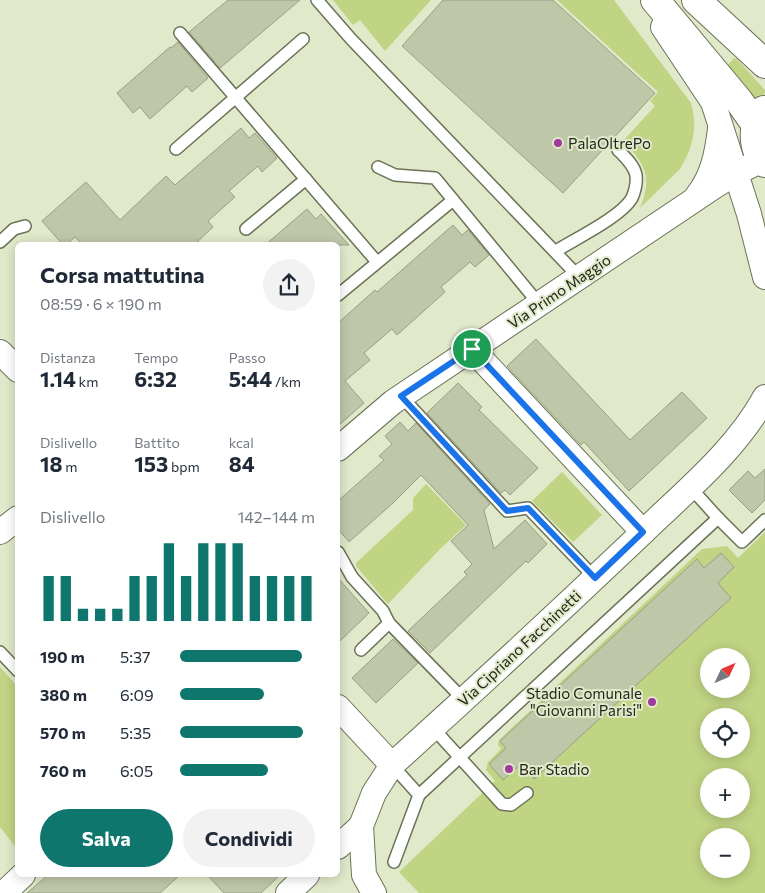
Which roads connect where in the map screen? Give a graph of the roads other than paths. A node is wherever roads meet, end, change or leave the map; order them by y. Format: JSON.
{"nodes":[{"id":1,"x":317,"y":0,"type":"edge"},
{"id":2,"x":644,"y":0,"type":"edge"},
{"id":3,"x":655,"y":0,"type":"edge"},
{"id":4,"x":696,"y":0,"type":"edge"},
{"id":5,"x":180,"y":33,"type":"dead end"},
{"id":6,"x":303,"y":39,"type":"dead end"},
{"id":7,"x":754,"y":45,"type":"edge"},
{"id":8,"x":765,"y":64,"type":"edge"},
{"id":9,"x":236,"y":97,"type":"junction"},
{"id":10,"x":760,"y":117,"type":"edge"},
{"id":11,"x":720,"y":125,"type":"junction"},
{"id":12,"x":176,"y":149,"type":"dead end"},
{"id":13,"x":618,"y":150,"type":"dead end"},
{"id":14,"x":764,"y":161,"type":"edge"},
{"id":15,"x":378,"y":167,"type":"dead end"},
{"id":16,"x":736,"y":173,"type":"junction"},
{"id":17,"x":306,"y":179,"type":"junction"},
{"id":18,"x":453,"y":200,"type":"junction"},
{"id":19,"x":694,"y":200,"type":"junction"},
{"id":20,"x":25,"y":226,"type":"dead end"},
{"id":21,"x":246,"y":229,"type":"dead end"},
{"id":22,"x":0,"y":242,"type":"edge"},
{"id":23,"x":556,"y":251,"type":"junction"},
{"id":24,"x":377,"y":262,"type":"junction"},
{"id":25,"x":579,"y":277,"type":"junction"},
{"id":26,"x":765,"y":277,"type":"edge"},
{"id":27,"x":340,"y":293,"type":"edge"},
{"id":28,"x":539,"y":304,"type":"junction"},
{"id":29,"x":472,"y":349,"type":"junction"},
{"id":30,"x":0,"y":352,"type":"edge"},
{"id":31,"x":15,"y":367,"type":"edge"},
{"id":32,"x":401,"y":396,"type":"junction"},
{"id":33,"x":765,"y":397,"type":"edge"},
{"id":34,"x":340,"y":447,"type":"edge"},
{"id":35,"x":690,"y":487,"type":"junction"},
{"id":36,"x":718,"y":518,"type":"junction"},
{"id":37,"x":15,"y":520,"type":"edge"},
{"id":38,"x":765,"y":520,"type":"edge"},
{"id":39,"x":0,"y":532,"type":"edge"},
{"id":40,"x":643,"y":532,"type":"junction"},
{"id":41,"x":340,"y":555,"type":"edge"},
{"id":42,"x":595,"y":578,"type":"junction"},
{"id":43,"x":388,"y":623,"type":"junction"},
{"id":44,"x":361,"y":650,"type":"dead end"},
{"id":45,"x":0,"y":652,"type":"edge"},
{"id":46,"x":15,"y":668,"type":"edge"},
{"id":47,"x":464,"y":700,"type":"junction"},
{"id":48,"x":340,"y":708,"type":"edge"},
{"id":49,"x":433,"y":728,"type":"junction"},
{"id":50,"x":461,"y":757,"type":"junction"},
{"id":51,"x":392,"y":765,"type":"junction"},
{"id":52,"x":527,"y":793,"type":"dead end"},
{"id":53,"x":419,"y":795,"type":"junction"},
{"id":54,"x":361,"y":826,"type":"junction"},
{"id":55,"x":340,"y":845,"type":"edge"},
{"id":56,"x":394,"y":862,"type":"dead end"},
{"id":57,"x":305,"y":877,"type":"edge"},
{"id":58,"x":288,"y":893,"type":"edge"},
{"id":59,"x":374,"y":893,"type":"edge"}],
"edges":[{"from":1,"to":23,"type":"lane"},
{"from":2,"to":11,"type":"street"},
{"from":3,"to":10,"type":"main road"},
{"from":4,"to":7,"type":"main road"},
{"from":5,"to":9,"type":"lane"},
{"from":6,"to":9,"type":"lane"},
{"from":7,"to":8,"type":"main road"},
{"from":9,"to":12,"type":"lane"},
{"from":9,"to":17,"type":"lane"},
{"from":10,"to":14,"type":"main road"},
{"from":11,"to":16,"type":"street"},
{"from":11,"to":19,"type":"street"},
{"from":13,"to":23,"type":"lane"},
{"from":14,"to":16,"type":"street","name":"Via Primo Maggio"},
{"from":15,"to":18,"type":"lane"},
{"from":16,"to":19,"type":"street","name":"Via Primo Maggio"},
{"from":16,"to":26,"type":"street"},
{"from":17,"to":21,"type":"lane"},
{"from":17,"to":24,"type":"lane"},
{"from":18,"to":24,"type":"lane"},
{"from":18,"to":28,"type":"lane"},
{"from":19,"to":25,"type":"street","name":"Via Primo Maggio"},
{"from":20,"to":22,"type":"lane"},
{"from":23,"to":25,"type":"lane"},
{"from":24,"to":27,"type":"lane"},
{"from":25,"to":28,"type":"street","name":"Via Primo Maggio"},
{"from":28,"to":29,"type":"street","name":"Via Primo Maggio"},
{"from":29,"to":32,"type":"street","name":"Via Primo Maggio"},
{"from":29,"to":40,"type":"street"},
{"from":30,"to":31,"type":"street"},
{"from":32,"to":34,"type":"street","name":"Via Primo Maggio"},
{"from":32,"to":42,"type":"lane"},
{"from":33,"to":35,"type":"street","name":"Via Cipriano Facchinetti"},
{"from":35,"to":36,"type":"lane"},
{"from":35,"to":40,"type":"street","name":"Via Cipriano Facchinetti"},
{"from":36,"to":38,"type":"lane"},
{"from":36,"to":50,"type":"lane"},
{"from":37,"to":39,"type":"street"},
{"from":40,"to":42,"type":"street","name":"Via Cipriano Facchinetti"},
{"from":41,"to":43,"type":"lane"},
{"from":42,"to":47,"type":"street","name":"Via Cipriano Facchinetti"},
{"from":43,"to":44,"type":"lane"},
{"from":43,"to":47,"type":"lane"},
{"from":45,"to":46,"type":"lane"},
{"from":47,"to":49,"type":"street","name":"Via Cipriano Facchinetti"},
{"from":48,"to":51,"type":"street"},
{"from":49,"to":50,"type":"lane"},
{"from":49,"to":51,"type":"street","name":"Via Cipriano Facchinetti"},
{"from":50,"to":52,"type":"lane"},
{"from":50,"to":53,"type":"lane"},
{"from":51,"to":53,"type":"lane"},
{"from":51,"to":54,"type":"street","name":"Via Cipriano Facchinetti"},
{"from":53,"to":56,"type":"lane"},
{"from":54,"to":55,"type":"street"},
{"from":54,"to":59,"type":"street"},
{"from":57,"to":58,"type":"street"}]}
